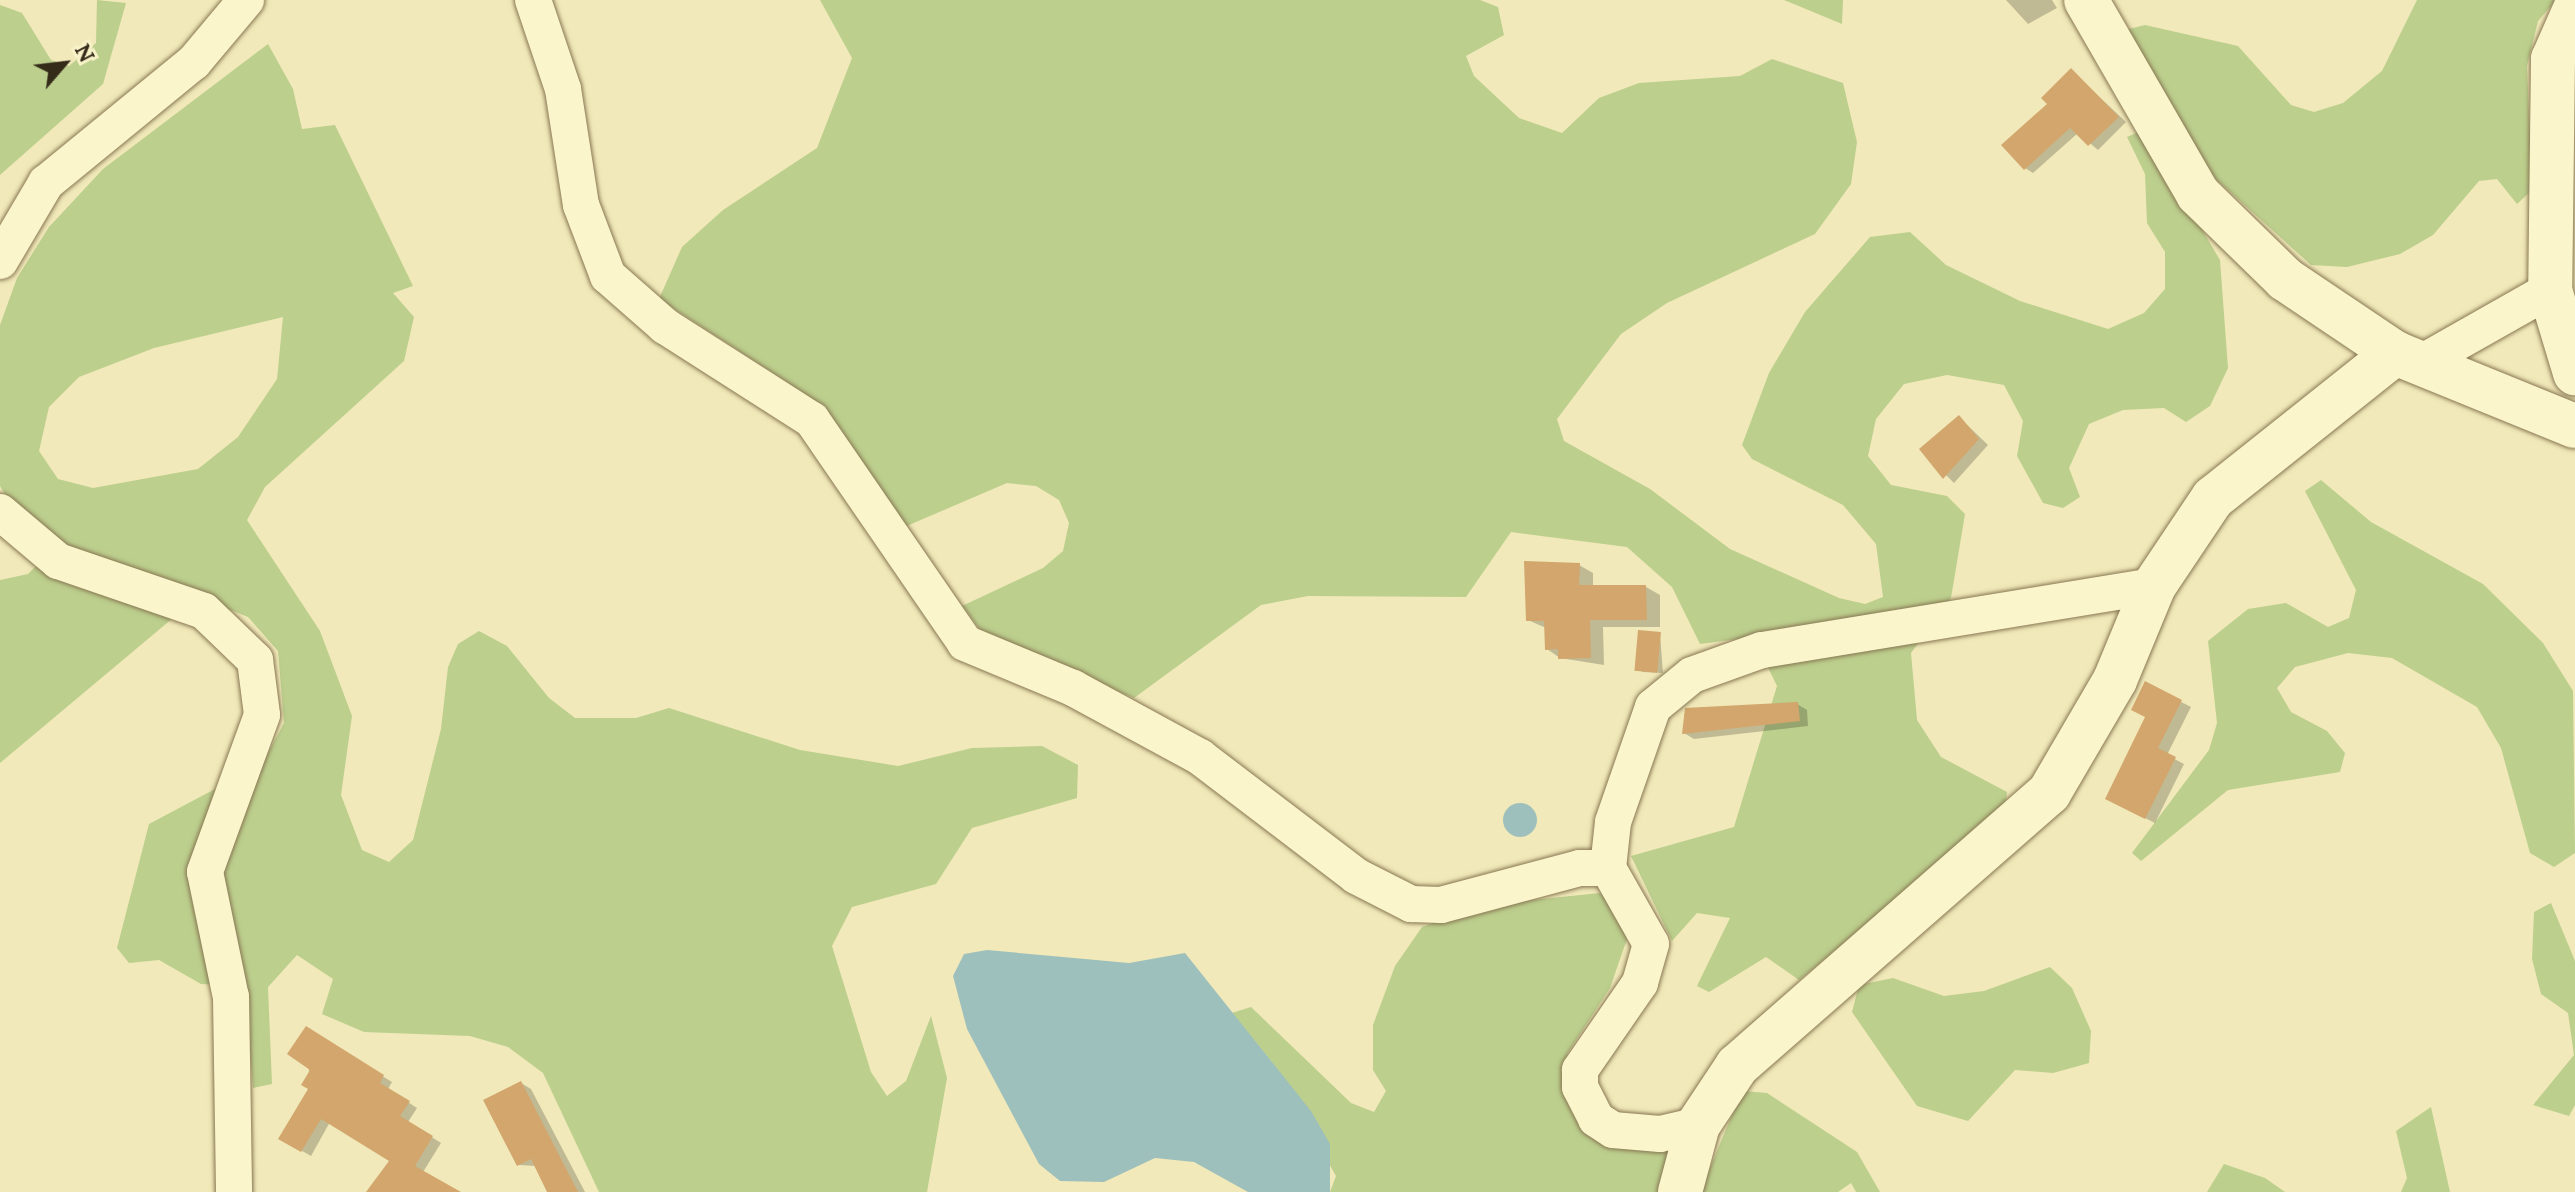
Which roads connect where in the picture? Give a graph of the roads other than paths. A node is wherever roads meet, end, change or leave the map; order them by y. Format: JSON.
{"nodes":[{"id":1,"x":246,"y":0,"type":"edge"},
{"id":2,"x":533,"y":0,"type":"edge"},
{"id":3,"x":2086,"y":0,"type":"edge"},
{"id":4,"x":2575,"y":9,"type":"edge"},
{"id":5,"x":0,"y":261,"type":"edge"},
{"id":6,"x":2550,"y":290,"type":"junction"},
{"id":7,"x":2407,"y":358,"type":"junction"},
{"id":8,"x":2575,"y":373,"type":"edge"},
{"id":9,"x":2575,"y":426,"type":"edge"},
{"id":10,"x":0,"y":512,"type":"edge"},
{"id":11,"x":2154,"y":586,"type":"junction"},
{"id":12,"x":1608,"y":868,"type":"junction"},
{"id":13,"x":1698,"y":1125,"type":"junction"},
{"id":14,"x":234,"y":1192,"type":"edge"},
{"id":15,"x":1680,"y":1192,"type":"edge"}],
"edges":[{"from":1,"to":5,"type":"street"},
{"from":2,"to":12,"type":"street"},
{"from":3,"to":7,"type":"street"},
{"from":4,"to":6,"type":"street"},
{"from":6,"to":7,"type":"street"},
{"from":6,"to":8,"type":"street"},
{"from":7,"to":9,"type":"street"},
{"from":7,"to":11,"type":"street"},
{"from":10,"to":14,"type":"street"},
{"from":11,"to":12,"type":"street"},
{"from":11,"to":13,"type":"street"},
{"from":12,"to":13,"type":"street"},
{"from":13,"to":15,"type":"street"}]}
